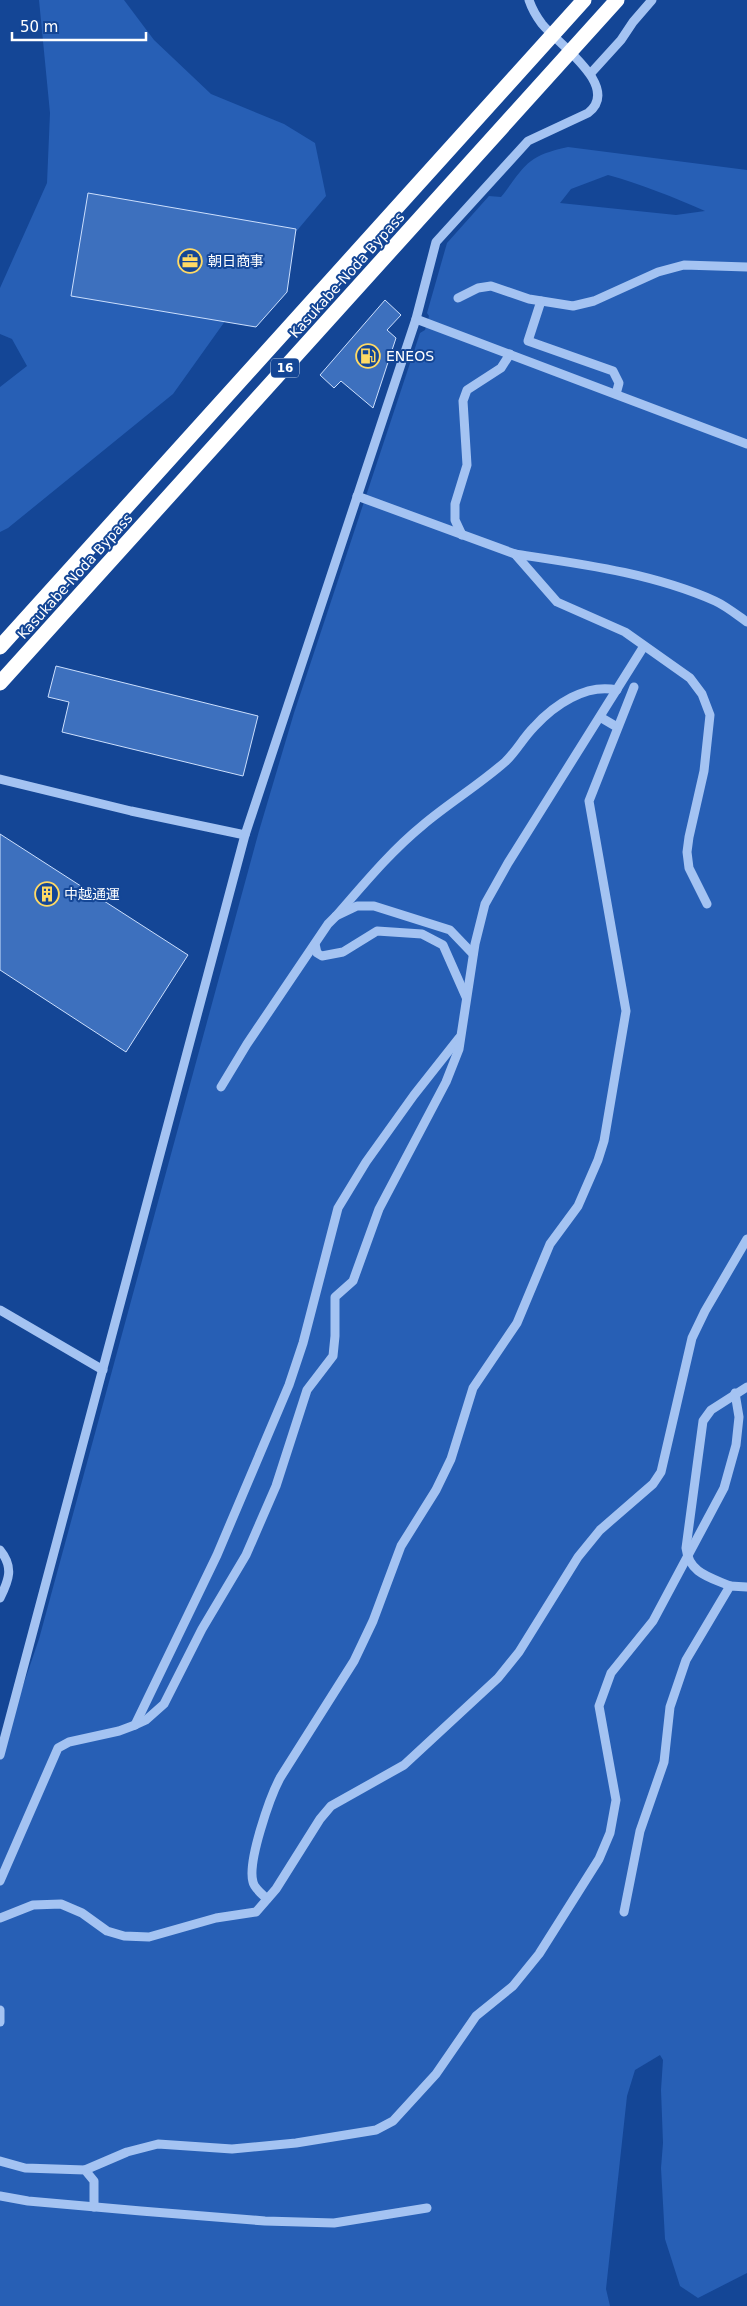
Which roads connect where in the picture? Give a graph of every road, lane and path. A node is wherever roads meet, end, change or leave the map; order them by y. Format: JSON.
{"nodes":[{"id":1,"x":529,"y":0,"type":"edge"},
{"id":2,"x":584,"y":0,"type":"edge"},
{"id":3,"x":617,"y":0,"type":"edge"},
{"id":4,"x":652,"y":0,"type":"edge"},
{"id":5,"x":553,"y":36,"type":"junction"},
{"id":6,"x":570,"y":52,"type":"junction"},
{"id":7,"x":591,"y":73,"type":"junction"},
{"id":8,"x":747,"y":268,"type":"edge"},
{"id":9,"x":458,"y":298,"type":"dead end"},
{"id":10,"x":541,"y":301,"type":"junction"},
{"id":11,"x":416,"y":319,"type":"junction"},
{"id":12,"x":510,"y":354,"type":"junction"},
{"id":13,"x":616,"y":394,"type":"junction"},
{"id":14,"x":747,"y":444,"type":"edge"},
{"id":15,"x":357,"y":496,"type":"junction"},
{"id":16,"x":462,"y":535,"type":"junction"},
{"id":17,"x":515,"y":554,"type":"junction"},
{"id":18,"x":747,"y":622,"type":"edge"},
{"id":19,"x":644,"y":646,"type":"junction"},
{"id":20,"x":0,"y":647,"type":"edge"},
{"id":21,"x":0,"y":683,"type":"edge"},
{"id":22,"x":634,"y":687,"type":"dead end"},
{"id":23,"x":616,"y":690,"type":"junction"},
{"id":24,"x":600,"y":717,"type":"junction"},
{"id":25,"x":617,"y":727,"type":"junction"},
{"id":26,"x":0,"y":779,"type":"edge"},
{"id":27,"x":245,"y":835,"type":"junction"},
{"id":28,"x":707,"y":904,"type":"dead end"},
{"id":29,"x":336,"y":916,"type":"junction"},
{"id":30,"x":314,"y":944,"type":"junction"},
{"id":31,"x":473,"y":954,"type":"junction"},
{"id":32,"x":467,"y":998,"type":"junction"},
{"id":33,"x":461,"y":1036,"type":"junction"},
{"id":34,"x":220,"y":1087,"type":"dead end"},
{"id":35,"x":747,"y":1239,"type":"edge"},
{"id":36,"x":0,"y":1310,"type":"edge"},
{"id":37,"x":103,"y":1370,"type":"junction"},
{"id":38,"x":747,"y":1387,"type":"edge"},
{"id":39,"x":735,"y":1394,"type":"junction"},
{"id":40,"x":0,"y":1550,"type":"edge"},
{"id":41,"x":687,"y":1560,"type":"junction"},
{"id":42,"x":730,"y":1586,"type":"junction"},
{"id":43,"x":747,"y":1587,"type":"edge"},
{"id":44,"x":0,"y":1598,"type":"edge"},
{"id":45,"x":135,"y":1725,"type":"junction"},
{"id":46,"x":0,"y":1756,"type":"edge"},
{"id":47,"x":0,"y":1881,"type":"edge"},
{"id":48,"x":267,"y":1899,"type":"junction"},
{"id":49,"x":624,"y":1912,"type":"dead end"},
{"id":50,"x":0,"y":1918,"type":"edge"},
{"id":51,"x":0,"y":2010,"type":"edge"},
{"id":52,"x":0,"y":2022,"type":"edge"},
{"id":53,"x":0,"y":2161,"type":"edge"},
{"id":54,"x":85,"y":2170,"type":"junction"},
{"id":55,"x":0,"y":2196,"type":"edge"},
{"id":56,"x":94,"y":2207,"type":"junction"},
{"id":57,"x":427,"y":2208,"type":"dead end"}],
"edges":[{"from":1,"to":5,"type":"street"},
{"from":2,"to":5,"type":"highway","name":"Kasukabe-Noda Bypass","number":"16"},
{"from":3,"to":6,"type":"highway","name":"Kasukabe-Noda Bypass","number":"16"},
{"from":4,"to":7,"type":"street"},
{"from":5,"to":6,"type":"street"},
{"from":5,"to":20,"type":"highway","name":"Kasukabe-Noda Bypass","number":"16"},
{"from":6,"to":7,"type":"street"},
{"from":6,"to":21,"type":"highway","name":"Kasukabe-Noda Bypass","number":"16"},
{"from":7,"to":11,"type":"street"},
{"from":8,"to":10,"type":"street"},
{"from":9,"to":10,"type":"street"},
{"from":10,"to":13,"type":"street"},
{"from":11,"to":12,"type":"street"},
{"from":11,"to":15,"type":"street"},
{"from":12,"to":13,"type":"street"},
{"from":12,"to":16,"type":"street"},
{"from":13,"to":14,"type":"street"},
{"from":15,"to":16,"type":"street"},
{"from":15,"to":27,"type":"street"},
{"from":16,"to":17,"type":"street"},
{"from":17,"to":18,"type":"street"},
{"from":17,"to":19,"type":"street"},
{"from":19,"to":23,"type":"street"},
{"from":19,"to":28,"type":"street"},
{"from":22,"to":25,"type":"street"},
{"from":23,"to":24,"type":"street"},
{"from":23,"to":29,"type":"street"},
{"from":24,"to":25,"type":"street"},
{"from":24,"to":31,"type":"street"},
{"from":25,"to":48,"type":"street"},
{"from":26,"to":27,"type":"street"},
{"from":27,"to":37,"type":"street"},
{"from":29,"to":30,"type":"street"},
{"from":29,"to":31,"type":"street"},
{"from":30,"to":32,"type":"street"},
{"from":30,"to":34,"type":"street"},
{"from":31,"to":32,"type":"street"},
{"from":32,"to":33,"type":"street"},
{"from":33,"to":45,"type":"street"},
{"from":33,"to":45,"type":"street"},
{"from":35,"to":48,"type":"street"},
{"from":36,"to":37,"type":"street"},
{"from":37,"to":46,"type":"street"},
{"from":38,"to":39,"type":"street"},
{"from":39,"to":41,"type":"street"},
{"from":39,"to":41,"type":"street"},
{"from":40,"to":44,"type":"street"},
{"from":41,"to":42,"type":"street"},
{"from":41,"to":54,"type":"street"},
{"from":42,"to":43,"type":"street"},
{"from":42,"to":49,"type":"street"},
{"from":45,"to":47,"type":"street"},
{"from":48,"to":50,"type":"street"},
{"from":51,"to":52,"type":"street"},
{"from":53,"to":54,"type":"street"},
{"from":54,"to":56,"type":"street"},
{"from":55,"to":56,"type":"street"},
{"from":56,"to":57,"type":"street"}]}
